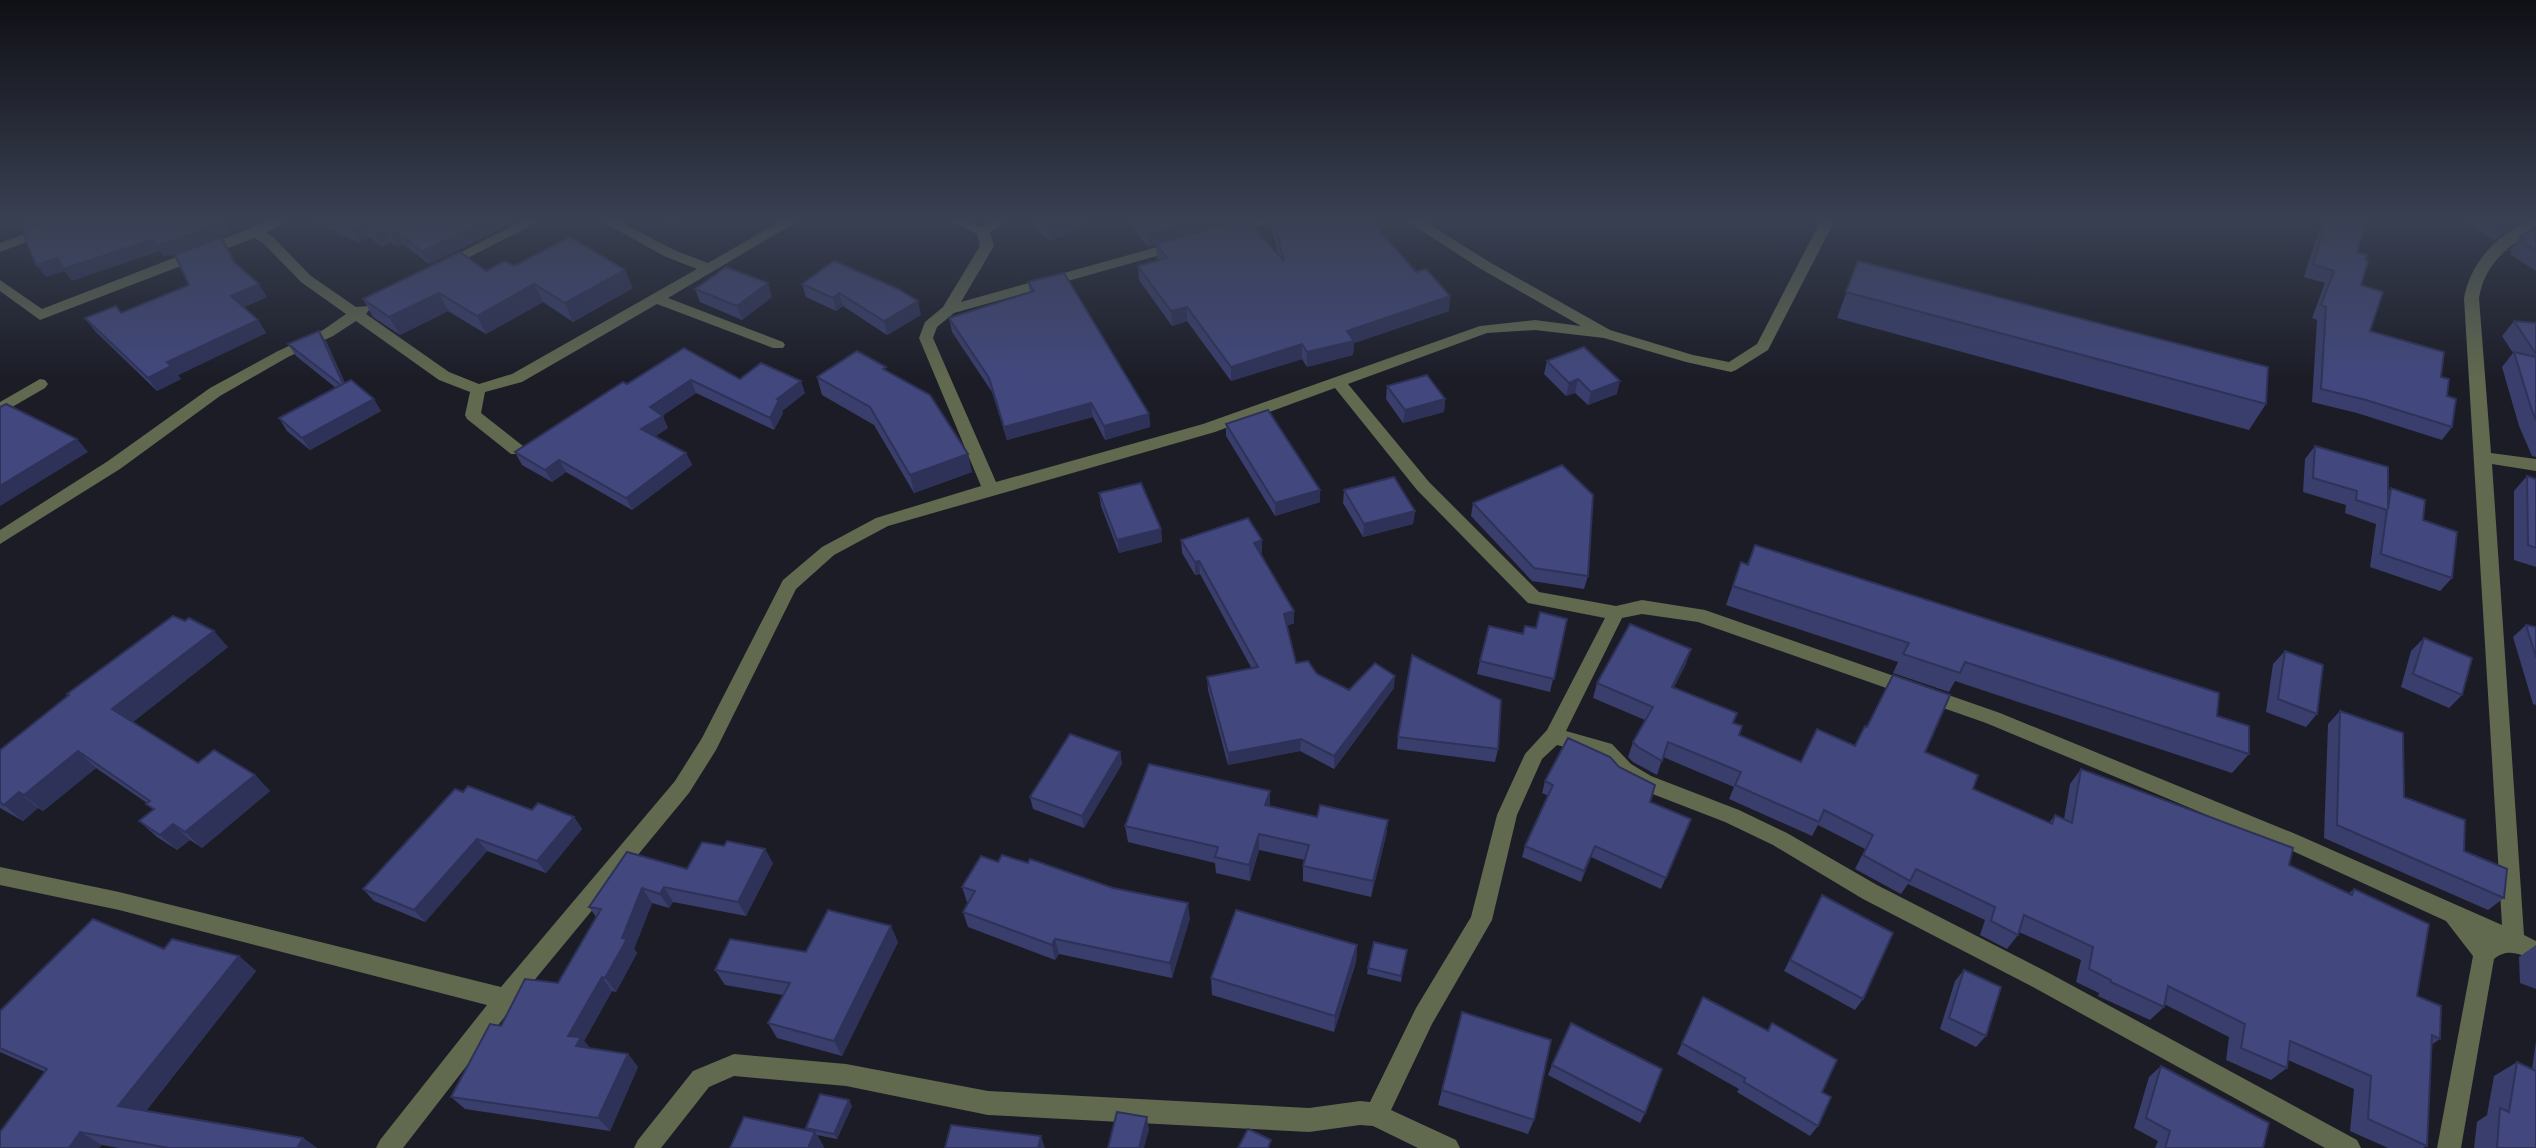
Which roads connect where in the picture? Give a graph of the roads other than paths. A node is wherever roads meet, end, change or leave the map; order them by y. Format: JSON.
{"nodes":[{"id":1,"x":154,"y":272,"type":"edge"},
{"id":2,"x":299,"y":272,"type":"edge"},
{"id":3,"x":432,"y":272,"type":"edge"},
{"id":4,"x":699,"y":272,"type":"edge"},
{"id":5,"x":973,"y":272,"type":"edge"},
{"id":6,"x":1085,"y":272,"type":"edge"},
{"id":7,"x":1496,"y":272,"type":"edge"},
{"id":8,"x":1802,"y":272,"type":"edge"},
{"id":9,"x":2478,"y":272,"type":"edge"},
{"id":10,"x":429,"y":273,"type":"edge"},
{"id":11,"x":0,"y":284,"type":"edge"},
{"id":12,"x":658,"y":299,"type":"junction"},
{"id":13,"x":375,"y":302,"type":"edge"},
{"id":14,"x":949,"y":310,"type":"junction"},
{"id":15,"x":355,"y":313,"type":"junction"},
{"id":16,"x":1605,"y":333,"type":"junction"},
{"id":17,"x":778,"y":345,"type":"dead end"},
{"id":18,"x":1338,"y":382,"type":"junction"},
{"id":19,"x":40,"y":384,"type":"dead end"},
{"id":20,"x":478,"y":389,"type":"junction"},
{"id":21,"x":0,"y":409,"type":"edge"},
{"id":22,"x":517,"y":450,"type":"edge"},
{"id":23,"x":2483,"y":457,"type":"junction"},
{"id":24,"x":2536,"y":465,"type":"edge"},
{"id":25,"x":991,"y":489,"type":"junction"},
{"id":26,"x":0,"y":538,"type":"edge"},
{"id":27,"x":1616,"y":612,"type":"junction"},
{"id":28,"x":1554,"y":736,"type":"junction"},
{"id":29,"x":0,"y":876,"type":"edge"},
{"id":30,"x":2451,"y":911,"type":"junction"},
{"id":31,"x":2514,"y":942,"type":"junction"},
{"id":32,"x":2536,"y":950,"type":"edge"},
{"id":33,"x":2484,"y":954,"type":"junction"},
{"id":34,"x":505,"y":999,"type":"junction"},
{"id":35,"x":1376,"y":1115,"type":"junction"},
{"id":36,"x":397,"y":1142,"type":"edge"},
{"id":37,"x":646,"y":1148,"type":"edge"},
{"id":38,"x":1448,"y":1148,"type":"edge"},
{"id":39,"x":2349,"y":1148,"type":"edge"},
{"id":40,"x":2449,"y":1148,"type":"edge"}],
"edges":[{"from":1,"to":11,"type":"street"},
{"from":2,"to":15,"type":"street"},
{"from":3,"to":10,"type":"street"},
{"from":4,"to":12,"type":"street"},
{"from":5,"to":14,"type":"street"},
{"from":6,"to":14,"type":"street"},
{"from":7,"to":16,"type":"street"},
{"from":8,"to":16,"type":"street"},
{"from":9,"to":23,"type":"street"},
{"from":12,"to":17,"type":"street"},
{"from":12,"to":20,"type":"street"},
{"from":13,"to":15,"type":"street"},
{"from":14,"to":25,"type":"street"},
{"from":15,"to":20,"type":"street"},
{"from":15,"to":26,"type":"street"},
{"from":16,"to":18,"type":"street"},
{"from":18,"to":25,"type":"street"},
{"from":18,"to":27,"type":"street"},
{"from":19,"to":21,"type":"street"},
{"from":20,"to":22,"type":"street"},
{"from":23,"to":24,"type":"street"},
{"from":23,"to":31,"type":"street"},
{"from":25,"to":34,"type":"street"},
{"from":27,"to":28,"type":"street"},
{"from":27,"to":30,"type":"street"},
{"from":28,"to":35,"type":"street"},
{"from":28,"to":39,"type":"street"},
{"from":29,"to":34,"type":"street"},
{"from":30,"to":31,"type":"street"},
{"from":30,"to":33,"type":"street"},
{"from":31,"to":32,"type":"street"},
{"from":31,"to":33,"type":"street"},
{"from":33,"to":40,"type":"street"},
{"from":34,"to":36,"type":"street"},
{"from":35,"to":37,"type":"street"},
{"from":35,"to":38,"type":"street"}]}
